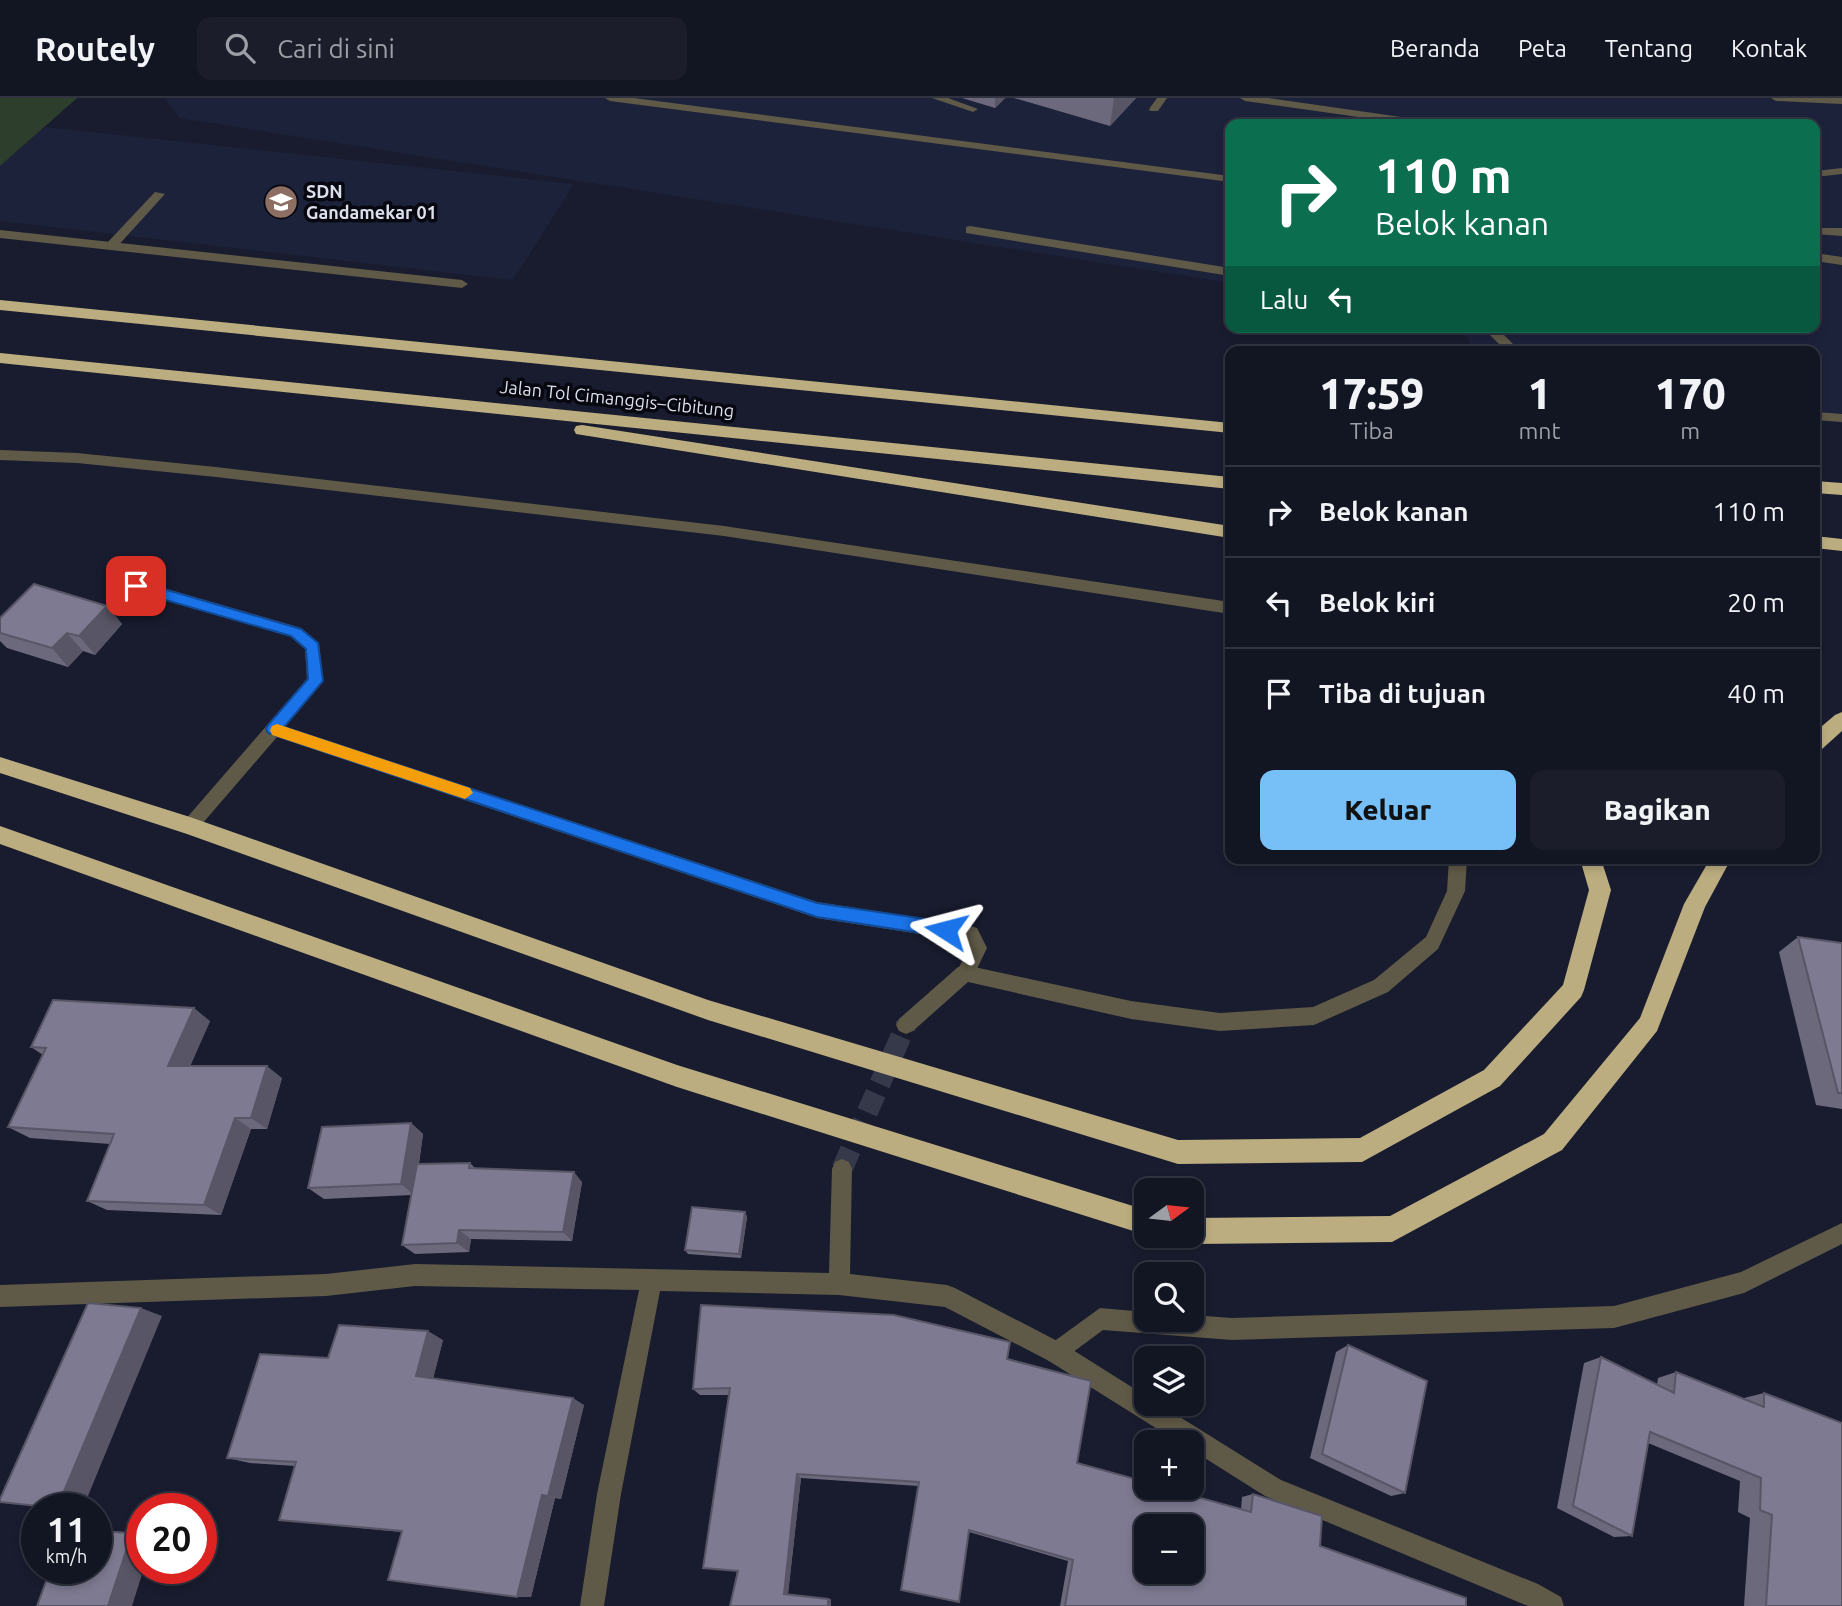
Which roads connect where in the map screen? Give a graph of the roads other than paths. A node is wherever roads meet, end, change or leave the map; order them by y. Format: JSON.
{"nodes":[{"id":1,"x":610,"y":98,"type":"edge"},
{"id":2,"x":937,"y":98,"type":"edge"},
{"id":3,"x":1162,"y":98,"type":"edge"},
{"id":4,"x":1245,"y":98,"type":"edge"},
{"id":5,"x":1776,"y":98,"type":"edge"},
{"id":6,"x":1276,"y":100,"type":"edge"},
{"id":7,"x":1842,"y":101,"type":"edge"},
{"id":8,"x":973,"y":109,"type":"dead end"},
{"id":9,"x":1154,"y":109,"type":"dead end"},
{"id":10,"x":1397,"y":119,"type":"edge"},
{"id":11,"x":1842,"y":171,"type":"edge"},
{"id":12,"x":1820,"y":173,"type":"edge"},
{"id":13,"x":1225,"y":178,"type":"edge"},
{"id":14,"x":159,"y":194,"type":"dead end"},
{"id":15,"x":970,"y":230,"type":"dead end"},
{"id":16,"x":1820,"y":231,"type":"edge"},
{"id":17,"x":1842,"y":232,"type":"edge"},
{"id":18,"x":0,"y":234,"type":"edge"},
{"id":19,"x":111,"y":246,"type":"junction"},
{"id":20,"x":1820,"y":258,"type":"edge"},
{"id":21,"x":1842,"y":261,"type":"edge"},
{"id":22,"x":1225,"y":271,"type":"edge"},
{"id":23,"x":463,"y":284,"type":"dead end"},
{"id":24,"x":0,"y":305,"type":"edge"},
{"id":25,"x":1494,"y":333,"type":"edge"},
{"id":26,"x":1509,"y":346,"type":"edge"},
{"id":27,"x":0,"y":358,"type":"edge"},
{"id":28,"x":349,"y":393,"type":"junction"},
{"id":29,"x":1820,"y":416,"type":"edge"},
{"id":30,"x":1842,"y":418,"type":"edge"},
{"id":31,"x":1225,"y":428,"type":"edge"},
{"id":32,"x":0,"y":455,"type":"edge"},
{"id":33,"x":1225,"y":481,"type":"edge"},
{"id":34,"x":1820,"y":487,"type":"edge"},
{"id":35,"x":1842,"y":489,"type":"edge"},
{"id":36,"x":1225,"y":531,"type":"edge"},
{"id":37,"x":1820,"y":543,"type":"edge"},
{"id":38,"x":1842,"y":545,"type":"edge"},
{"id":39,"x":136,"y":586,"type":"dead end"},
{"id":40,"x":1225,"y":607,"type":"edge"},
{"id":41,"x":1842,"y":720,"type":"edge"},
{"id":42,"x":273,"y":729,"type":"junction"},
{"id":43,"x":1820,"y":739,"type":"edge"},
{"id":44,"x":0,"y":765,"type":"edge"},
{"id":45,"x":190,"y":826,"type":"junction"},
{"id":46,"x":0,"y":835,"type":"edge"},
{"id":47,"x":1458,"y":864,"type":"edge"},
{"id":48,"x":1592,"y":864,"type":"edge"},
{"id":49,"x":1718,"y":864,"type":"edge"},
{"id":50,"x":965,"y":973,"type":"junction"},
{"id":51,"x":906,"y":1025,"type":"tunnel mouth"},
{"id":52,"x":842,"y":1169,"type":"tunnel mouth"},
{"id":53,"x":1134,"y":1219,"type":"edge"},
{"id":54,"x":1204,"y":1231,"type":"edge"},
{"id":55,"x":1842,"y":1233,"type":"edge"},
{"id":56,"x":652,"y":1279,"type":"junction"},
{"id":57,"x":839,"y":1284,"type":"junction"},
{"id":58,"x":0,"y":1296,"type":"edge"},
{"id":59,"x":1057,"y":1353,"type":"junction"},
{"id":60,"x":592,"y":1606,"type":"edge"},
{"id":61,"x":1552,"y":1606,"type":"edge"}],
"edges":[{"from":1,"to":13,"type":"street"},
{"from":2,"to":8,"type":"street"},
{"from":3,"to":9,"type":"street"},
{"from":4,"to":6,"type":"street"},
{"from":5,"to":7,"type":"street"},
{"from":6,"to":10,"type":"street"},
{"from":11,"to":12,"type":"street"},
{"from":14,"to":19,"type":"street"},
{"from":15,"to":22,"type":"street"},
{"from":16,"to":17,"type":"street"},
{"from":18,"to":19,"type":"street"},
{"from":19,"to":23,"type":"street"},
{"from":20,"to":21,"type":"street"},
{"from":24,"to":31,"type":"highway","name":"Jalan Tol Cimanggis–Cibitung"},
{"from":25,"to":26,"type":"street"},
{"from":27,"to":28,"type":"highway","name":"Jalan Tol Cimanggis–Cibitung"},
{"from":28,"to":33,"type":"highway","name":"Jalan Tol Cimanggis–Cibitung"},
{"from":28,"to":36,"type":"highway"},
{"from":29,"to":30,"type":"street"},
{"from":32,"to":40,"type":"street"},
{"from":34,"to":35,"type":"highway"},
{"from":37,"to":38,"type":"highway"},
{"from":39,"to":42,"type":"street"},
{"from":41,"to":43,"type":"highway"},
{"from":42,"to":45,"type":"street"},
{"from":42,"to":50,"type":"street"},
{"from":44,"to":45,"type":"highway"},
{"from":45,"to":48,"type":"highway"},
{"from":46,"to":53,"type":"highway"},
{"from":47,"to":50,"type":"street"},
{"from":49,"to":54,"type":"highway"},
{"from":50,"to":51,"type":"street"},
{"from":52,"to":57,"type":"street"},
{"from":55,"to":59,"type":"street"},
{"from":56,"to":57,"type":"street"},
{"from":56,"to":58,"type":"street"},
{"from":56,"to":60,"type":"street"},
{"from":57,"to":59,"type":"street"},
{"from":59,"to":61,"type":"street"}]}
